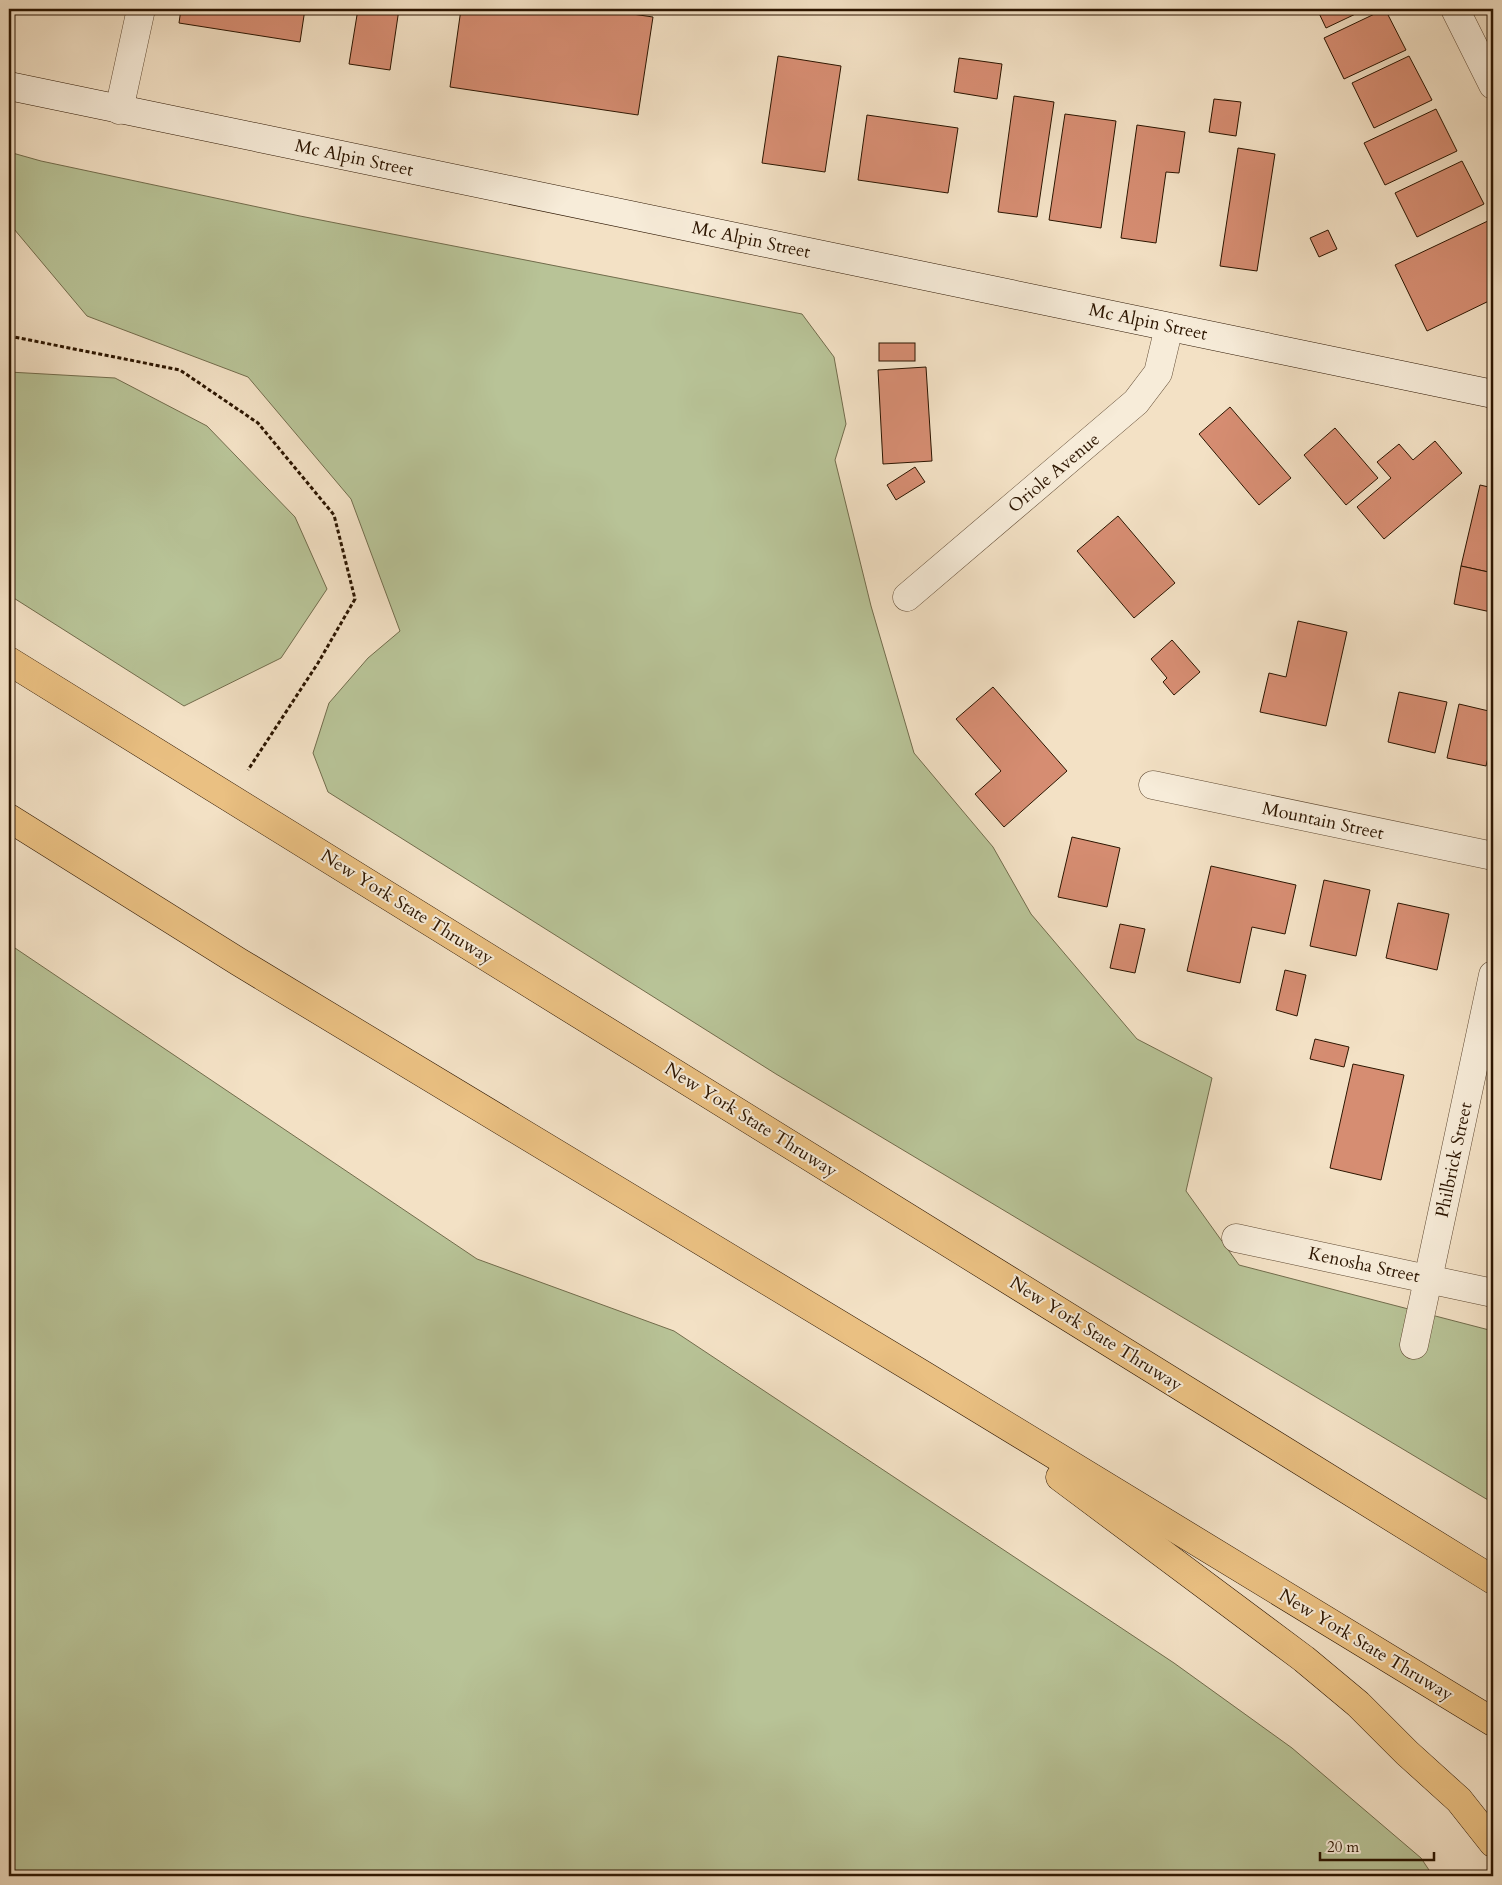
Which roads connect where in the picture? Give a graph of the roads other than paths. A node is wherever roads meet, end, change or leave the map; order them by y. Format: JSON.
{"nodes":[{"id":1,"x":141,"y":9,"type":"edge"},
{"id":2,"x":1455,"y":9,"type":"edge"},
{"id":3,"x":1493,"y":85,"type":"edge"},
{"id":4,"x":9,"y":86,"type":"edge"},
{"id":5,"x":119,"y":110,"type":"junction"},
{"id":6,"x":1169,"y":327,"type":"junction"},
{"id":7,"x":1493,"y":394,"type":"edge"},
{"id":8,"x":907,"y":597,"type":"dead end"},
{"id":9,"x":9,"y":661,"type":"edge"},
{"id":10,"x":1153,"y":785,"type":"dead end"},
{"id":11,"x":9,"y":818,"type":"edge"},
{"id":12,"x":1493,"y":856,"type":"edge"},
{"id":13,"x":1493,"y":975,"type":"edge"},
{"id":14,"x":1236,"y":1238,"type":"dead end"},
{"id":15,"x":1428,"y":1279,"type":"junction"},
{"id":16,"x":1493,"y":1293,"type":"edge"},
{"id":17,"x":1414,"y":1345,"type":"dead end"},
{"id":18,"x":925,"y":1376,"type":"junction"},
{"id":19,"x":1493,"y":1580,"type":"edge"},
{"id":20,"x":1493,"y":1722,"type":"edge"},
{"id":21,"x":1493,"y":1843,"type":"edge"}],
"edges":[{"from":1,"to":5,"type":"street"},
{"from":2,"to":3,"type":"street"},
{"from":4,"to":5,"type":"street","name":"Mc Alpin Street"},
{"from":5,"to":6,"type":"street","name":"Mc Alpin Street"},
{"from":6,"to":7,"type":"street","name":"Mc Alpin Street"},
{"from":6,"to":8,"type":"street","name":"Oriole Avenue"},
{"from":9,"to":19,"type":"highway","name":"New York State Thruway"},
{"from":10,"to":12,"type":"street","name":"Mountain Street"},
{"from":11,"to":18,"type":"highway","name":"New York State Thruway"},
{"from":13,"to":15,"type":"street","name":"Philbrick Street"},
{"from":14,"to":15,"type":"street","name":"Kenosha Street"},
{"from":15,"to":16,"type":"street","name":"Kenosha Street"},
{"from":15,"to":17,"type":"street","name":"Philbrick Street"},
{"from":18,"to":20,"type":"highway","name":"New York State Thruway"},
{"from":18,"to":21,"type":"highway"}]}
